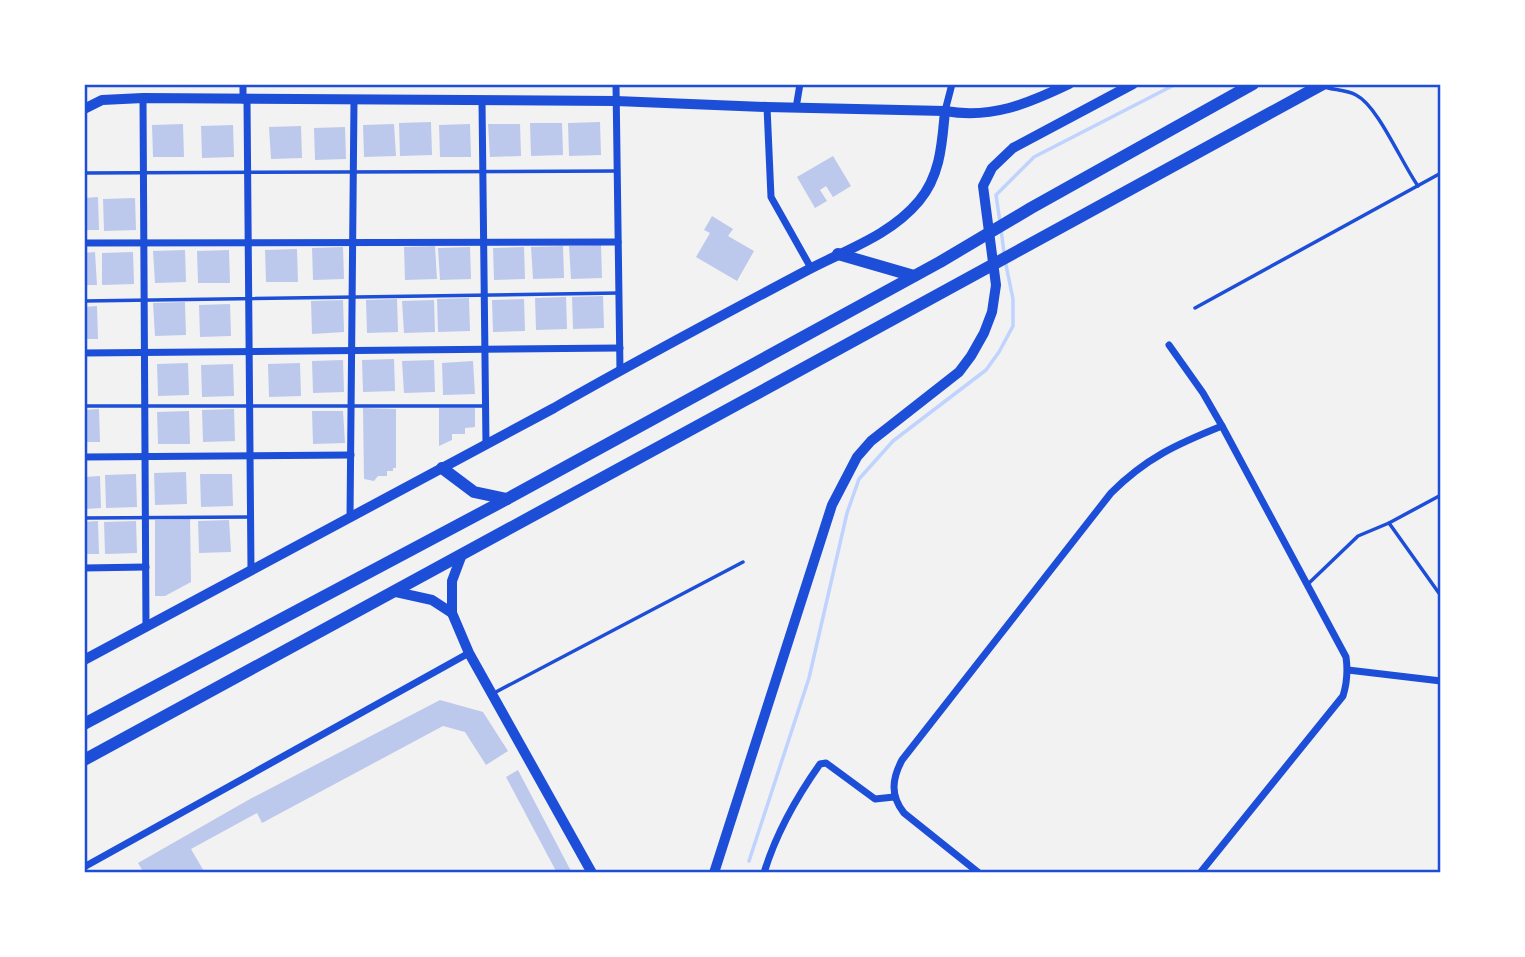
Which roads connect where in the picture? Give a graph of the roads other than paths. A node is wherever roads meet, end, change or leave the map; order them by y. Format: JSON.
{"nodes":[{"id":1,"x":243,"y":84,"type":"edge"},
{"id":2,"x":615,"y":84,"type":"edge"},
{"id":3,"x":800,"y":84,"type":"edge"},
{"id":4,"x":952,"y":84,"type":"edge"},
{"id":5,"x":1069,"y":84,"type":"edge"},
{"id":6,"x":1133,"y":84,"type":"edge"},
{"id":7,"x":1253,"y":84,"type":"edge"},
{"id":8,"x":1322,"y":85,"type":"edge"},
{"id":9,"x":143,"y":98,"type":"junction"},
{"id":10,"x":245,"y":100,"type":"junction"},
{"id":11,"x":354,"y":100,"type":"junction"},
{"id":12,"x":482,"y":100,"type":"junction"},
{"id":13,"x":616,"y":101,"type":"junction"},
{"id":14,"x":767,"y":107,"type":"junction"},
{"id":15,"x":796,"y":108,"type":"junction"},
{"id":16,"x":84,"y":109,"type":"edge"},
{"id":17,"x":945,"y":111,"type":"junction"},
{"id":18,"x":617,"y":171,"type":"junction"},
{"id":19,"x":354,"y":172,"type":"junction"},
{"id":20,"x":482,"y":172,"type":"junction"},
{"id":21,"x":84,"y":173,"type":"edge"},
{"id":22,"x":144,"y":173,"type":"junction"},
{"id":23,"x":248,"y":173,"type":"junction"},
{"id":24,"x":1441,"y":173,"type":"edge"},
{"id":25,"x":1418,"y":186,"type":"junction"},
{"id":26,"x":353,"y":242,"type":"junction"},
{"id":27,"x":483,"y":242,"type":"junction"},
{"id":28,"x":618,"y":242,"type":"junction"},
{"id":29,"x":84,"y":243,"type":"edge"},
{"id":30,"x":144,"y":243,"type":"junction"},
{"id":31,"x":248,"y":243,"type":"junction"},
{"id":32,"x":838,"y":254,"type":"junction"},
{"id":33,"x":811,"y":268,"type":"junction"},
{"id":34,"x":914,"y":276,"type":"junction"},
{"id":35,"x":619,"y":293,"type":"junction"},
{"id":36,"x":484,"y":295,"type":"junction"},
{"id":37,"x":353,"y":297,"type":"junction"},
{"id":38,"x":249,"y":299,"type":"junction"},
{"id":39,"x":144,"y":300,"type":"junction"},
{"id":40,"x":84,"y":301,"type":"edge"},
{"id":41,"x":1195,"y":308,"type":"dead end"},
{"id":42,"x":1169,"y":345,"type":"dead end"},
{"id":43,"x":620,"y":348,"type":"junction"},
{"id":44,"x":484,"y":349,"type":"junction"},
{"id":45,"x":352,"y":351,"type":"junction"},
{"id":46,"x":249,"y":352,"type":"junction"},
{"id":47,"x":145,"y":353,"type":"junction"},
{"id":48,"x":84,"y":354,"type":"edge"},
{"id":49,"x":620,"y":371,"type":"junction"},
{"id":50,"x":84,"y":406,"type":"edge"},
{"id":51,"x":145,"y":406,"type":"junction"},
{"id":52,"x":250,"y":406,"type":"junction"},
{"id":53,"x":352,"y":406,"type":"junction"},
{"id":54,"x":485,"y":406,"type":"junction"},
{"id":55,"x":1222,"y":426,"type":"junction"},
{"id":56,"x":486,"y":445,"type":"junction"},
{"id":57,"x":351,"y":455,"type":"junction"},
{"id":58,"x":250,"y":456,"type":"junction"},
{"id":59,"x":84,"y":457,"type":"edge"},
{"id":60,"x":145,"y":457,"type":"junction"},
{"id":61,"x":442,"y":468,"type":"junction"},
{"id":62,"x":1441,"y":495,"type":"edge"},
{"id":63,"x":507,"y":499,"type":"junction"},
{"id":64,"x":146,"y":517,"type":"junction"},
{"id":65,"x":251,"y":517,"type":"junction"},
{"id":66,"x":84,"y":518,"type":"edge"},
{"id":67,"x":350,"y":518,"type":"junction"},
{"id":68,"x":1389,"y":523,"type":"junction"},
{"id":69,"x":461,"y":557,"type":"junction"},
{"id":70,"x":743,"y":562,"type":"dead end"},
{"id":71,"x":146,"y":567,"type":"junction"},
{"id":72,"x":84,"y":568,"type":"edge"},
{"id":73,"x":251,"y":570,"type":"junction"},
{"id":74,"x":1307,"y":585,"type":"junction"},
{"id":75,"x":396,"y":592,"type":"junction"},
{"id":76,"x":1441,"y":596,"type":"edge"},
{"id":77,"x":452,"y":613,"type":"junction"},
{"id":78,"x":146,"y":628,"type":"junction"},
{"id":79,"x":469,"y":653,"type":"junction"},
{"id":80,"x":84,"y":660,"type":"edge"},
{"id":81,"x":1348,"y":670,"type":"junction"},
{"id":82,"x":1441,"y":681,"type":"edge"},
{"id":83,"x":492,"y":694,"type":"junction"},
{"id":84,"x":84,"y":724,"type":"edge"},
{"id":85,"x":84,"y":760,"type":"edge"},
{"id":86,"x":894,"y":797,"type":"junction"},
{"id":87,"x":84,"y":867,"type":"edge"},
{"id":88,"x":592,"y":873,"type":"edge"},
{"id":89,"x":714,"y":873,"type":"edge"},
{"id":90,"x":722,"y":873,"type":"edge"},
{"id":91,"x":764,"y":873,"type":"edge"},
{"id":92,"x":979,"y":873,"type":"edge"},
{"id":93,"x":1200,"y":873,"type":"edge"}],
"edges":[{"from":1,"to":10,"type":"street"},
{"from":2,"to":13,"type":"street"},
{"from":3,"to":15,"type":"street"},
{"from":4,"to":17,"type":"street"},
{"from":5,"to":17,"type":"street"},
{"from":6,"to":89,"type":"street"},
{"from":7,"to":34,"type":"highway"},
{"from":8,"to":25,"type":"lane"},
{"from":8,"to":69,"type":"highway"},
{"from":9,"to":10,"type":"street"},
{"from":9,"to":16,"type":"street"},
{"from":9,"to":22,"type":"street"},
{"from":10,"to":11,"type":"street"},
{"from":10,"to":23,"type":"street"},
{"from":11,"to":12,"type":"street"},
{"from":11,"to":19,"type":"street"},
{"from":12,"to":13,"type":"street"},
{"from":12,"to":20,"type":"street"},
{"from":13,"to":14,"type":"street"},
{"from":13,"to":18,"type":"street"},
{"from":14,"to":15,"type":"street"},
{"from":14,"to":33,"type":"street"},
{"from":15,"to":17,"type":"street"},
{"from":17,"to":32,"type":"street"},
{"from":18,"to":20,"type":"lane"},
{"from":18,"to":28,"type":"street"},
{"from":19,"to":20,"type":"lane"},
{"from":19,"to":23,"type":"lane"},
{"from":19,"to":26,"type":"street"},
{"from":20,"to":27,"type":"street"},
{"from":21,"to":22,"type":"lane"},
{"from":22,"to":23,"type":"lane"},
{"from":22,"to":30,"type":"street"},
{"from":23,"to":31,"type":"street"},
{"from":24,"to":25,"type":"lane"},
{"from":25,"to":41,"type":"lane"},
{"from":26,"to":27,"type":"street"},
{"from":26,"to":31,"type":"street"},
{"from":26,"to":37,"type":"street"},
{"from":27,"to":28,"type":"street"},
{"from":27,"to":36,"type":"street"},
{"from":28,"to":35,"type":"street"},
{"from":29,"to":30,"type":"street"},
{"from":30,"to":31,"type":"street"},
{"from":30,"to":39,"type":"street"},
{"from":31,"to":38,"type":"street"},
{"from":32,"to":33,"type":"street"},
{"from":32,"to":34,"type":"highway"},
{"from":33,"to":49,"type":"street"},
{"from":34,"to":63,"type":"highway"},
{"from":35,"to":36,"type":"lane"},
{"from":35,"to":43,"type":"street"},
{"from":36,"to":37,"type":"lane"},
{"from":36,"to":44,"type":"street"},
{"from":37,"to":38,"type":"lane"},
{"from":37,"to":45,"type":"street"},
{"from":38,"to":39,"type":"lane"},
{"from":38,"to":46,"type":"street"},
{"from":39,"to":40,"type":"lane"},
{"from":39,"to":47,"type":"street"},
{"from":42,"to":55,"type":"street"},
{"from":43,"to":44,"type":"street"},
{"from":43,"to":49,"type":"street"},
{"from":44,"to":45,"type":"street"},
{"from":44,"to":54,"type":"street"},
{"from":45,"to":46,"type":"street"},
{"from":45,"to":53,"type":"street"},
{"from":46,"to":47,"type":"street"},
{"from":46,"to":52,"type":"street"},
{"from":47,"to":48,"type":"street"},
{"from":47,"to":51,"type":"street"},
{"from":49,"to":56,"type":"street"},
{"from":50,"to":51,"type":"lane"},
{"from":51,"to":52,"type":"lane"},
{"from":51,"to":60,"type":"street"},
{"from":52,"to":53,"type":"lane"},
{"from":52,"to":58,"type":"street"},
{"from":53,"to":54,"type":"lane"},
{"from":53,"to":57,"type":"street"},
{"from":54,"to":56,"type":"street"},
{"from":55,"to":74,"type":"street"},
{"from":55,"to":86,"type":"street"},
{"from":56,"to":61,"type":"street"},
{"from":57,"to":58,"type":"street"},
{"from":57,"to":67,"type":"street"},
{"from":58,"to":60,"type":"street"},
{"from":58,"to":65,"type":"street"},
{"from":59,"to":60,"type":"street"},
{"from":60,"to":64,"type":"street"},
{"from":61,"to":63,"type":"highway"},
{"from":61,"to":67,"type":"street"},
{"from":62,"to":68,"type":"lane"},
{"from":63,"to":84,"type":"highway"},
{"from":64,"to":65,"type":"lane"},
{"from":64,"to":66,"type":"lane"},
{"from":64,"to":71,"type":"street"},
{"from":65,"to":73,"type":"street"},
{"from":67,"to":73,"type":"street"},
{"from":68,"to":74,"type":"lane"},
{"from":68,"to":76,"type":"lane"},
{"from":69,"to":75,"type":"highway"},
{"from":69,"to":77,"type":"street"},
{"from":70,"to":83,"type":"lane"},
{"from":71,"to":72,"type":"street"},
{"from":71,"to":78,"type":"street"},
{"from":73,"to":78,"type":"street"},
{"from":74,"to":81,"type":"street"},
{"from":75,"to":77,"type":"street"},
{"from":75,"to":85,"type":"highway"},
{"from":77,"to":79,"type":"street"},
{"from":78,"to":80,"type":"street"},
{"from":79,"to":83,"type":"street"},
{"from":79,"to":87,"type":"street"},
{"from":81,"to":82,"type":"street"},
{"from":81,"to":93,"type":"street"},
{"from":83,"to":88,"type":"street"},
{"from":86,"to":91,"type":"street"},
{"from":86,"to":92,"type":"street"},
{"from":89,"to":90,"type":"street"}]}
